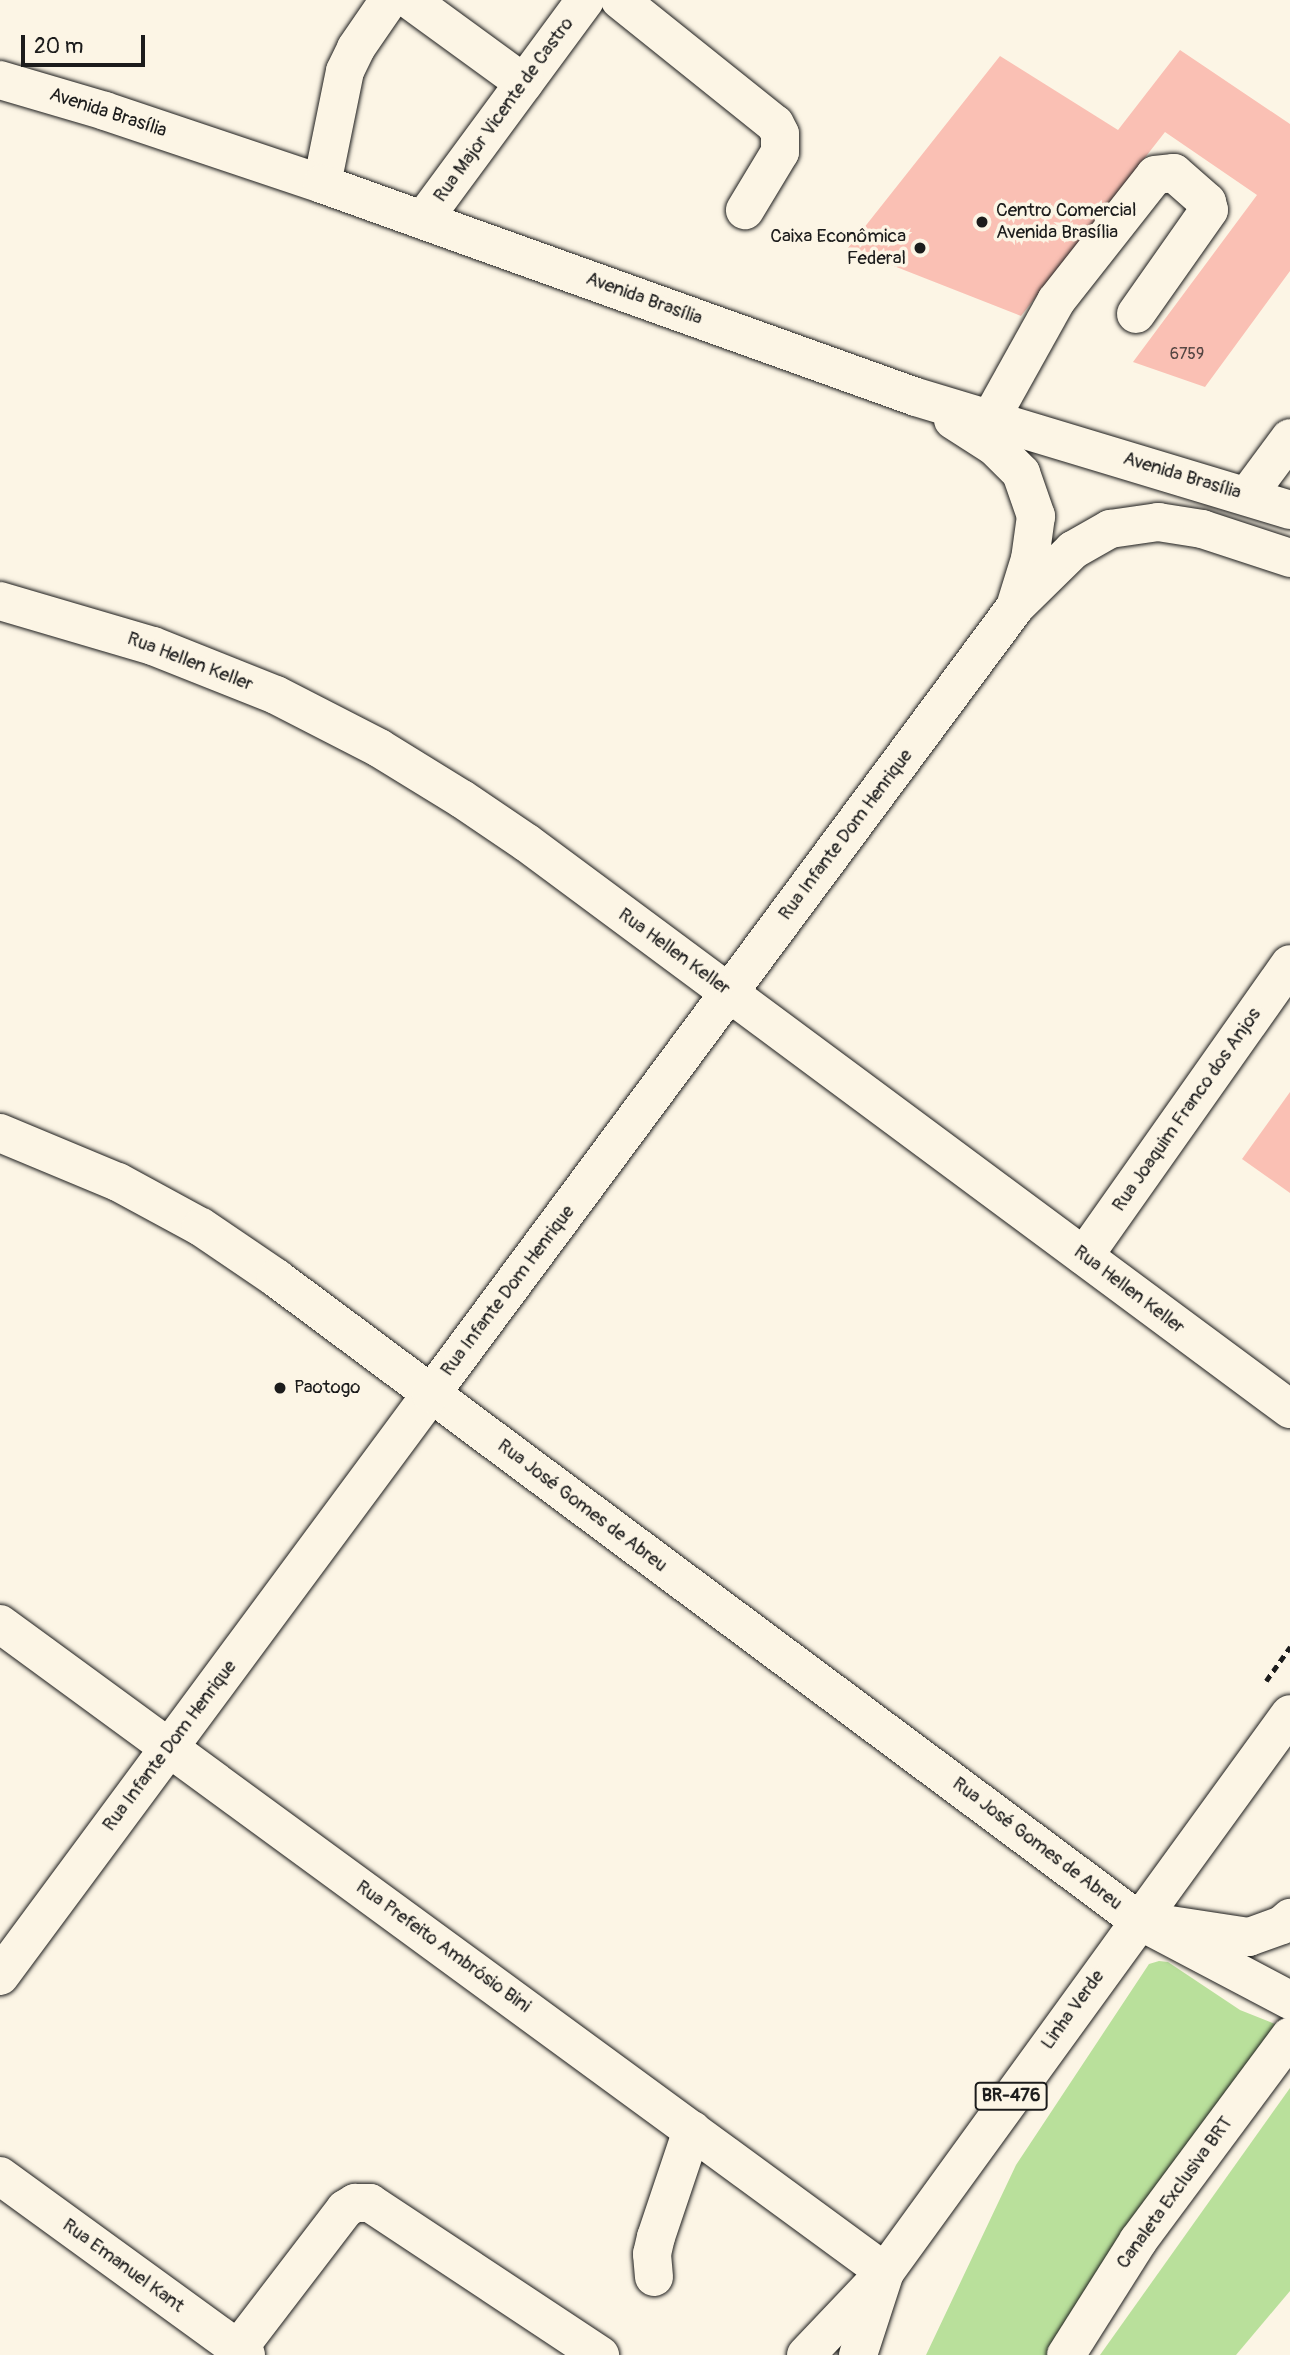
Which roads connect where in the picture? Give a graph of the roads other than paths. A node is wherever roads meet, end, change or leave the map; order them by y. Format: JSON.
{"nodes":[{"id":1,"x":389,"y":0,"type":"edge"},
{"id":2,"x":410,"y":0,"type":"edge"},
{"id":3,"x":585,"y":0,"type":"edge"},
{"id":4,"x":620,"y":0,"type":"edge"},
{"id":5,"x":0,"y":80,"type":"edge"},
{"id":6,"x":524,"y":83,"type":"junction"},
{"id":7,"x":322,"y":184,"type":"junction"},
{"id":8,"x":745,"y":210,"type":"dead end"},
{"id":9,"x":423,"y":220,"type":"junction"},
{"id":10,"x":1136,"y":314,"type":"dead end"},
{"id":11,"x":916,"y":397,"type":"junction"},
{"id":12,"x":991,"y":418,"type":"junction"},
{"id":13,"x":1290,"y":438,"type":"edge"},
{"id":14,"x":1247,"y":496,"type":"junction"},
{"id":15,"x":1290,"y":510,"type":"edge"},
{"id":16,"x":1290,"y":558,"type":"edge"},
{"id":17,"x":0,"y":601,"type":"edge"},
{"id":18,"x":1016,"y":606,"type":"junction"},
{"id":19,"x":1290,"y":964,"type":"edge"},
{"id":20,"x":729,"y":993,"type":"junction"},
{"id":21,"x":0,"y":1133,"type":"edge"},
{"id":22,"x":1084,"y":1256,"type":"junction"},
{"id":23,"x":431,"y":1394,"type":"junction"},
{"id":24,"x":1290,"y":1409,"type":"edge"},
{"id":25,"x":0,"y":1624,"type":"edge"},
{"id":26,"x":1290,"y":1714,"type":"edge"},
{"id":27,"x":169,"y":1747,"type":"junction"},
{"id":28,"x":1290,"y":1917,"type":"edge"},
{"id":29,"x":1138,"y":1920,"type":"junction"},
{"id":30,"x":0,"y":1976,"type":"edge"},
{"id":31,"x":1290,"y":2000,"type":"edge"},
{"id":32,"x":1290,"y":2036,"type":"edge"},
{"id":33,"x":692,"y":2130,"type":"junction"},
{"id":34,"x":0,"y":2176,"type":"edge"},
{"id":35,"x":885,"y":2272,"type":"junction"},
{"id":36,"x":654,"y":2277,"type":"dead end"},
{"id":37,"x":242,"y":2352,"type":"edge"},
{"id":38,"x":600,"y":2355,"type":"edge"},
{"id":39,"x":807,"y":2355,"type":"edge"},
{"id":40,"x":858,"y":2355,"type":"edge"},
{"id":41,"x":1066,"y":2355,"type":"edge"}],
"edges":[{"from":1,"to":7,"type":"main road"},
{"from":2,"to":6,"type":"main road"},
{"from":3,"to":6,"type":"main road","name":"Rua Major Vicente de Castro"},
{"from":4,"to":8,"type":"main road"},
{"from":5,"to":7,"type":"main road","name":"Avenida Brasília"},
{"from":6,"to":9,"type":"main road","name":"Rua Major Vicente de Castro"},
{"from":7,"to":9,"type":"main road","name":"Avenida Brasília"},
{"from":9,"to":11,"type":"main road","name":"Avenida Brasília"},
{"from":10,"to":12,"type":"main road"},
{"from":11,"to":12,"type":"main road","name":"Avenida Brasília"},
{"from":11,"to":18,"type":"main road","name":"Rua Infante Dom Henrique"},
{"from":12,"to":14,"type":"main road","name":"Avenida Brasília"},
{"from":13,"to":14,"type":"main road"},
{"from":14,"to":15,"type":"main road","name":"Avenida Brasília"},
{"from":16,"to":18,"type":"main road","name":"Rua Infante Dom Henrique"},
{"from":17,"to":20,"type":"main road","name":"Rua Hellen Keller"},
{"from":18,"to":20,"type":"main road","name":"Rua Infante Dom Henrique"},
{"from":19,"to":22,"type":"main road","name":"Rua Joaquim Franco dos Anjos"},
{"from":20,"to":22,"type":"main road","name":"Rua Hellen Keller"},
{"from":20,"to":23,"type":"main road","name":"Rua Infante Dom Henrique"},
{"from":21,"to":23,"type":"main road","name":"Rua José Gomes de Abreu"},
{"from":22,"to":24,"type":"main road","name":"Rua Hellen Keller"},
{"from":23,"to":27,"type":"main road","name":"Rua Infante Dom Henrique"},
{"from":23,"to":29,"type":"main road","name":"Rua José Gomes de Abreu"},
{"from":25,"to":27,"type":"main road","name":"Rua Prefeito Ambrósio Bini"},
{"from":26,"to":29,"type":"main road","name":"Linha Verde","number":"BR-476"},
{"from":27,"to":30,"type":"main road","name":"Rua Infante Dom Henrique"},
{"from":27,"to":33,"type":"main road","name":"Rua Prefeito Ambrósio Bini"},
{"from":28,"to":29,"type":"main road"},
{"from":29,"to":31,"type":"main road","name":"Rua José Gomes de Abreu"},
{"from":29,"to":35,"type":"main road","name":"Linha Verde","number":"BR-476"},
{"from":32,"to":41,"type":"main road","name":"Canaleta Exclusiva BRT"},
{"from":33,"to":35,"type":"main road","name":"Rua Prefeito Ambrósio Bini"},
{"from":33,"to":36,"type":"main road"},
{"from":34,"to":37,"type":"main road","name":"Rua Emanuel Kant"},
{"from":35,"to":39,"type":"main road"},
{"from":35,"to":40,"type":"main road","name":"Linha Verde","number":"BR-476"},
{"from":37,"to":38,"type":"main road"}]}
